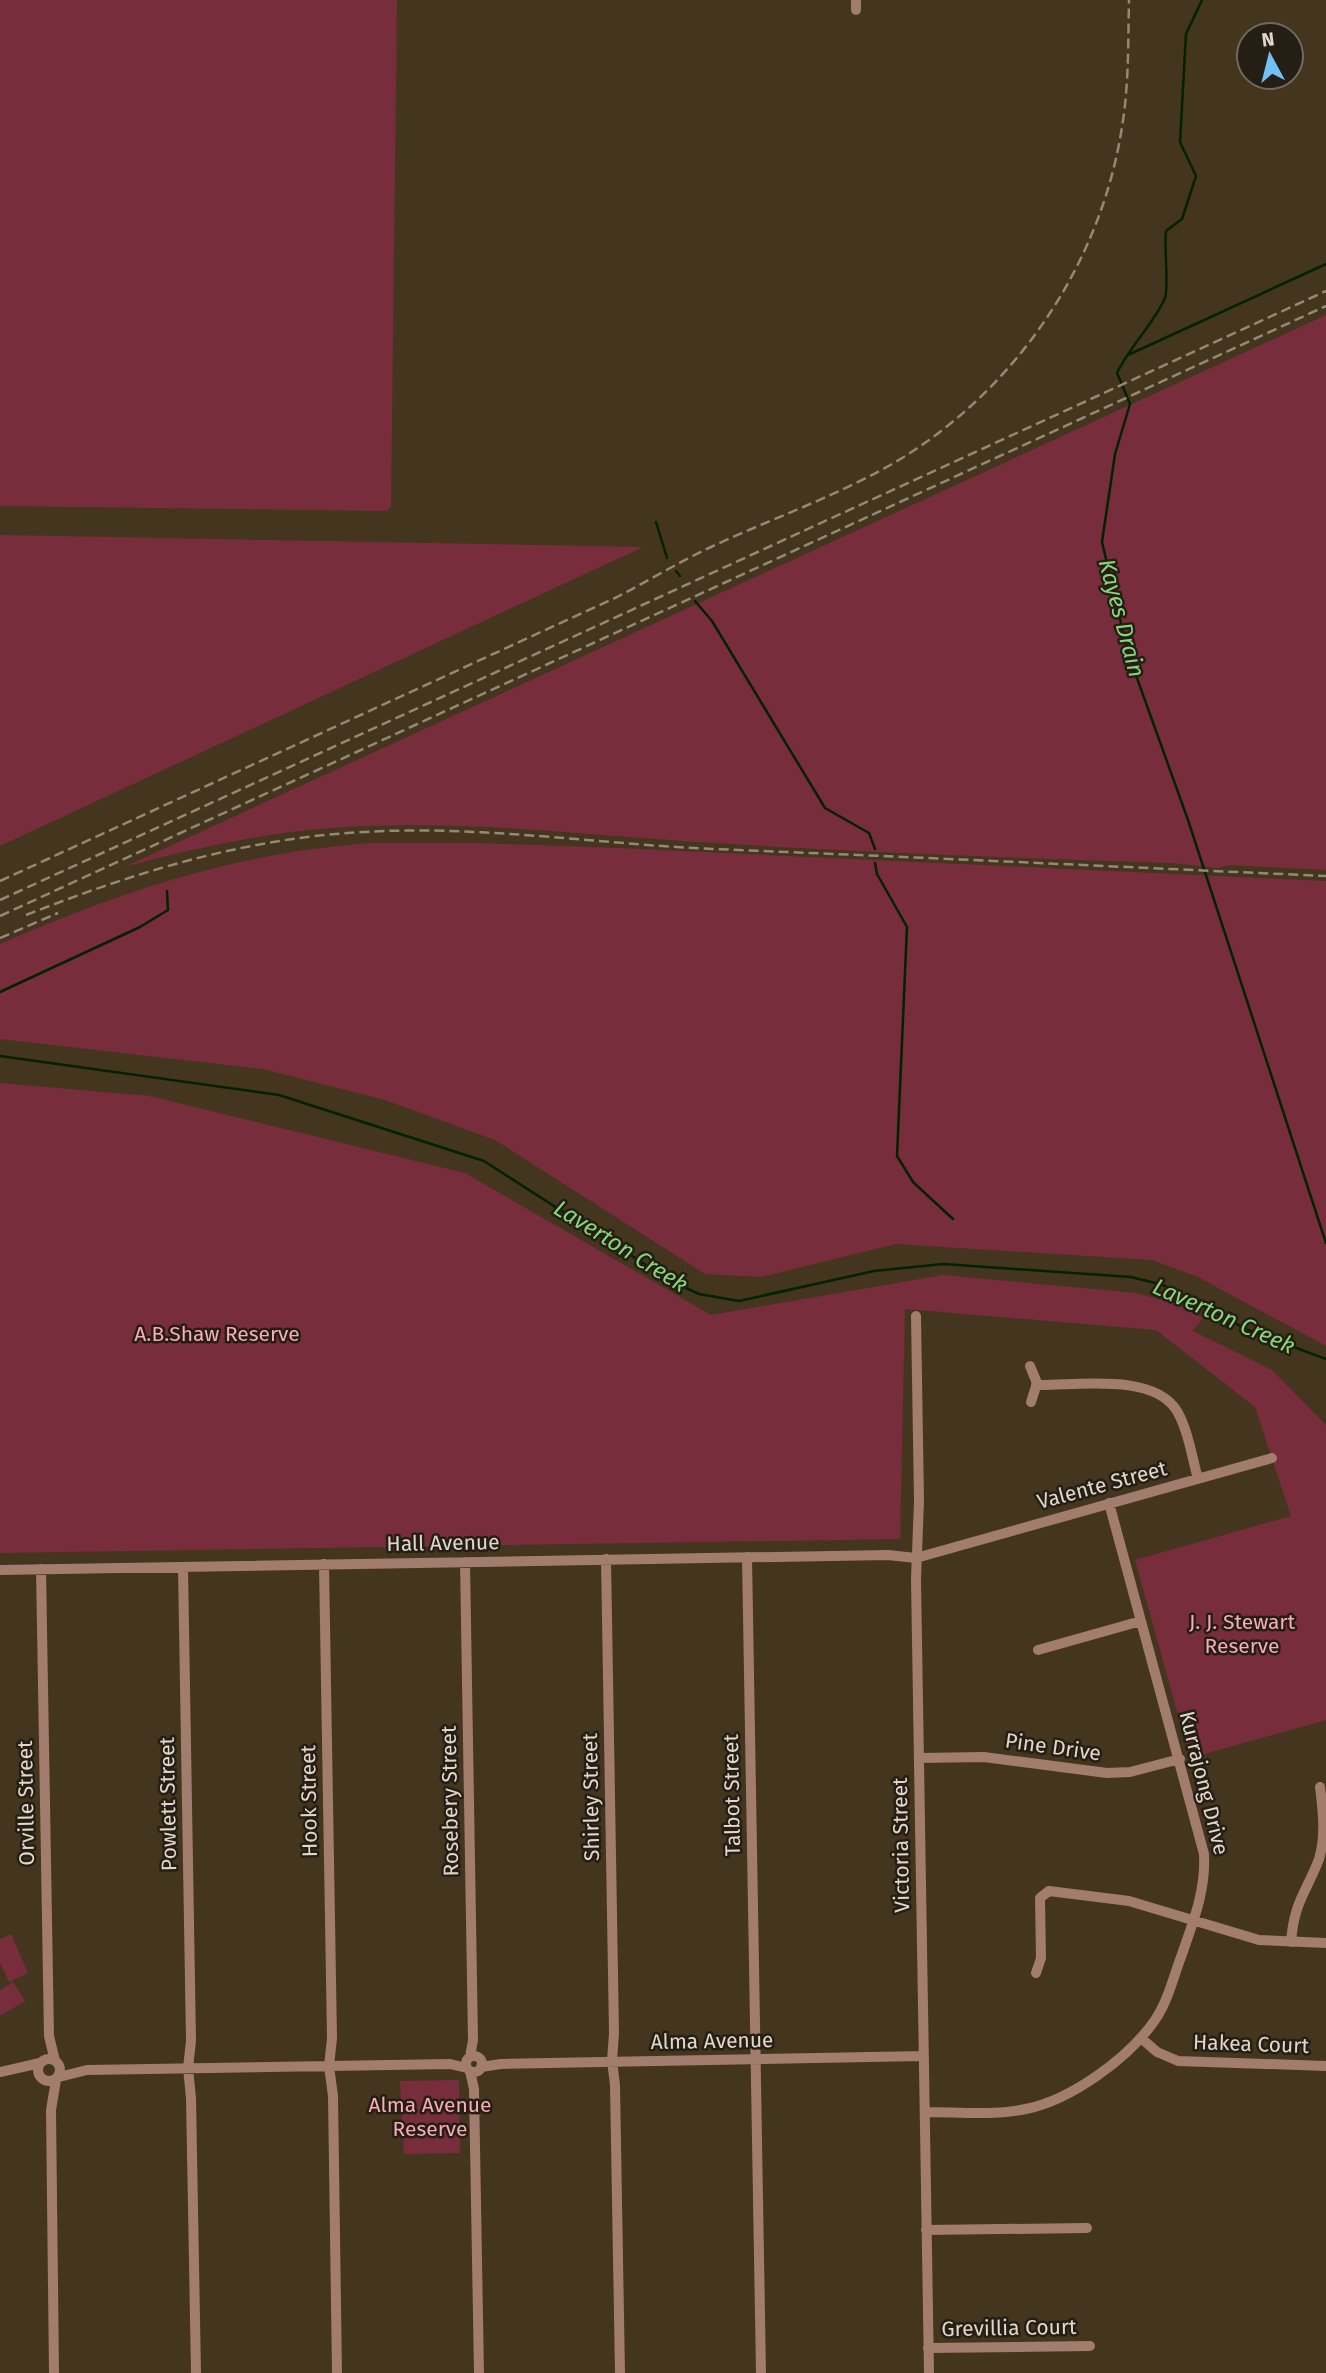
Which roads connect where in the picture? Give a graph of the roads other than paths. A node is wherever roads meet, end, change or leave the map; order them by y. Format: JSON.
{"nodes":[{"id":1,"x":916,"y":1316,"type":"dead end"},
{"id":2,"x":1030,"y":1366,"type":"dead end"},
{"id":3,"x":1037,"y":1385,"type":"junction"},
{"id":4,"x":1031,"y":1402,"type":"dead end"},
{"id":5,"x":1272,"y":1458,"type":"dead end"},
{"id":6,"x":1198,"y":1479,"type":"junction"},
{"id":7,"x":1109,"y":1503,"type":"junction"},
{"id":8,"x":916,"y":1554,"type":"junction"},
{"id":9,"x":747,"y":1557,"type":"junction"},
{"id":10,"x":606,"y":1559,"type":"junction"},
{"id":11,"x":465,"y":1562,"type":"junction"},
{"id":12,"x":324,"y":1564,"type":"junction"},
{"id":13,"x":183,"y":1567,"type":"junction"},
{"id":14,"x":41,"y":1569,"type":"junction"},
{"id":15,"x":0,"y":1570,"type":"edge"},
{"id":16,"x":1141,"y":1621,"type":"junction"},
{"id":17,"x":1038,"y":1650,"type":"dead end"},
{"id":18,"x":919,"y":1758,"type":"junction"},
{"id":19,"x":1180,"y":1759,"type":"junction"},
{"id":20,"x":1320,"y":1787,"type":"dead end"},
{"id":21,"x":1194,"y":1920,"type":"junction"},
{"id":22,"x":1291,"y":1942,"type":"junction"},
{"id":23,"x":1326,"y":1943,"type":"edge"},
{"id":24,"x":1036,"y":1973,"type":"dead end"},
{"id":25,"x":49,"y":2036,"type":"junction"},
{"id":26,"x":1141,"y":2038,"type":"junction"},
{"id":27,"x":924,"y":2056,"type":"junction"},
{"id":28,"x":756,"y":2059,"type":"junction"},
{"id":29,"x":615,"y":2061,"type":"junction"},
{"id":30,"x":42,"y":2062,"type":"junction"},
{"id":31,"x":57,"y":2062,"type":"junction"},
{"id":32,"x":474,"y":2064,"type":"junction"},
{"id":33,"x":332,"y":2066,"type":"junction"},
{"id":34,"x":1326,"y":2066,"type":"edge"},
{"id":35,"x":191,"y":2068,"type":"junction"},
{"id":36,"x":87,"y":2070,"type":"junction"},
{"id":37,"x":4,"y":2072,"type":"edge"},
{"id":38,"x":42,"y":2079,"type":"junction"},
{"id":39,"x":57,"y":2079,"type":"junction"},
{"id":40,"x":51,"y":2110,"type":"junction"},
{"id":41,"x":925,"y":2112,"type":"junction"},
{"id":42,"x":1087,"y":2228,"type":"dead end"},
{"id":43,"x":926,"y":2230,"type":"junction"},
{"id":44,"x":1090,"y":2346,"type":"dead end"},
{"id":45,"x":928,"y":2348,"type":"junction"},
{"id":46,"x":54,"y":2373,"type":"edge"},
{"id":47,"x":195,"y":2373,"type":"edge"},
{"id":48,"x":337,"y":2373,"type":"edge"},
{"id":49,"x":479,"y":2373,"type":"edge"},
{"id":50,"x":620,"y":2373,"type":"edge"},
{"id":51,"x":761,"y":2373,"type":"edge"},
{"id":52,"x":929,"y":2373,"type":"edge"}],
"edges":[{"from":1,"to":8,"type":"street","name":"Victoria Street"},
{"from":2,"to":3,"type":"street"},
{"from":3,"to":4,"type":"street"},
{"from":3,"to":6,"type":"street"},
{"from":5,"to":6,"type":"street","name":"Valente Street"},
{"from":6,"to":7,"type":"street","name":"Valente Street"},
{"from":7,"to":8,"type":"street","name":"Valente Street"},
{"from":7,"to":16,"type":"street","name":"Kurrajong Drive"},
{"from":8,"to":9,"type":"street","name":"Hall Avenue"},
{"from":8,"to":18,"type":"street","name":"Victoria Street"},
{"from":9,"to":10,"type":"street","name":"Hall Avenue"},
{"from":9,"to":28,"type":"street","name":"Talbot Street"},
{"from":10,"to":11,"type":"street","name":"Hall Avenue"},
{"from":10,"to":29,"type":"street","name":"Shirley Street"},
{"from":11,"to":12,"type":"street","name":"Hall Avenue"},
{"from":11,"to":32,"type":"street","name":"Rosebery Street"},
{"from":12,"to":13,"type":"street","name":"Hall Avenue"},
{"from":12,"to":33,"type":"street","name":"Hook Street"},
{"from":13,"to":14,"type":"street","name":"Hall Avenue"},
{"from":13,"to":35,"type":"street","name":"Powlett Street"},
{"from":14,"to":15,"type":"street","name":"Hall Avenue"},
{"from":14,"to":25,"type":"street","name":"Orville Street"},
{"from":16,"to":17,"type":"street"},
{"from":16,"to":19,"type":"street","name":"Kurrajong Drive"},
{"from":18,"to":19,"type":"street","name":"Pine Drive"},
{"from":18,"to":27,"type":"street","name":"Victoria Street"},
{"from":19,"to":21,"type":"street","name":"Kurrajong Drive"},
{"from":20,"to":22,"type":"street"},
{"from":21,"to":22,"type":"street"},
{"from":21,"to":24,"type":"street"},
{"from":21,"to":26,"type":"street","name":"Kurrajong Drive"},
{"from":22,"to":23,"type":"street"},
{"from":25,"to":30,"type":"street","name":"Orville Street"},
{"from":25,"to":31,"type":"street","name":"Orville Street"},
{"from":26,"to":34,"type":"street","name":"Hakea Court"},
{"from":26,"to":41,"type":"street","name":"Kurrajong Drive"},
{"from":27,"to":28,"type":"street","name":"Alma Avenue"},
{"from":27,"to":41,"type":"street","name":"Victoria Street"},
{"from":28,"to":29,"type":"street","name":"Alma Avenue"},
{"from":28,"to":51,"type":"street","name":"Talbot Street"},
{"from":29,"to":32,"type":"street","name":"Alma Avenue"},
{"from":29,"to":50,"type":"street","name":"Shirley Street"},
{"from":30,"to":31,"type":"street","name":"Alma Avenue"},
{"from":30,"to":37,"type":"street"},
{"from":30,"to":38,"type":"street","name":"Orville Street"},
{"from":31,"to":36,"type":"street","name":"Alma Avenue"},
{"from":31,"to":39,"type":"street","name":"Orville Street"},
{"from":32,"to":33,"type":"street","name":"Alma Avenue"},
{"from":32,"to":49,"type":"street","name":"Rosebery Street"},
{"from":33,"to":35,"type":"street","name":"Alma Avenue"},
{"from":33,"to":48,"type":"street","name":"Hook Street"},
{"from":35,"to":36,"type":"street","name":"Alma Avenue"},
{"from":35,"to":47,"type":"street","name":"Powlett Street"},
{"from":36,"to":39,"type":"street","name":"Alma Avenue"},
{"from":37,"to":38,"type":"street"},
{"from":38,"to":39,"type":"street","name":"Alma Avenue"},
{"from":38,"to":40,"type":"street"},
{"from":39,"to":40,"type":"street"},
{"from":40,"to":46,"type":"street"},
{"from":41,"to":43,"type":"street","name":"Victoria Street"},
{"from":42,"to":43,"type":"street"},
{"from":43,"to":45,"type":"street","name":"Victoria Street"},
{"from":44,"to":45,"type":"street","name":"Grevillia Court"},
{"from":45,"to":52,"type":"street","name":"Victoria Street"}]}
